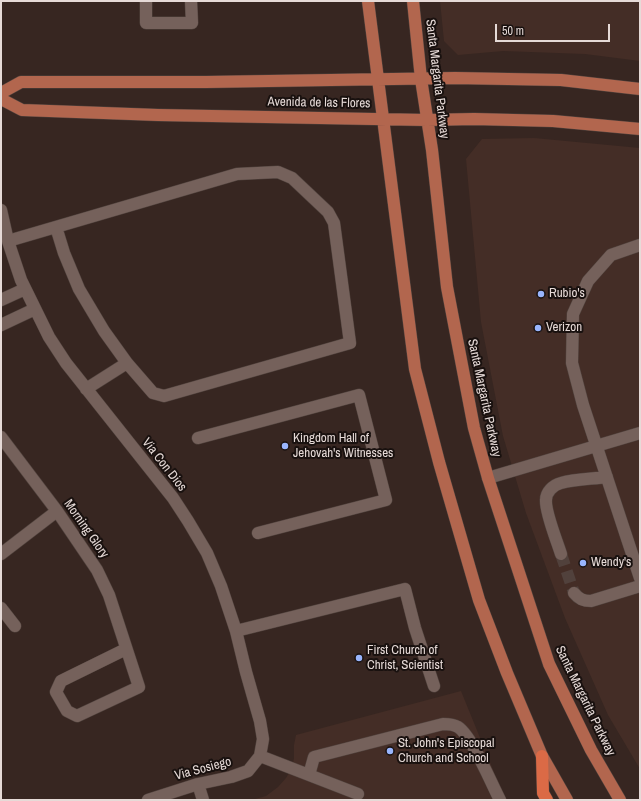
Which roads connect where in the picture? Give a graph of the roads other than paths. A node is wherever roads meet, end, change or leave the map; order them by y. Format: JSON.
{"nodes":[{"id":1,"x":146,"y":1,"type":"edge"},
{"id":2,"x":191,"y":1,"type":"edge"},
{"id":3,"x":368,"y":1,"type":"edge"},
{"id":4,"x":413,"y":1,"type":"edge"},
{"id":5,"x":421,"y":79,"type":"junction"},
{"id":6,"x":379,"y":80,"type":"junction"},
{"id":7,"x":640,"y":89,"type":"edge"},
{"id":8,"x":1,"y":93,"type":"edge"},
{"id":9,"x":1,"y":99,"type":"edge"},
{"id":10,"x":383,"y":118,"type":"junction"},
{"id":11,"x":428,"y":120,"type":"junction"},
{"id":12,"x":640,"y":129,"type":"edge"},
{"id":13,"x":1,"y":210,"type":"edge"},
{"id":14,"x":56,"y":227,"type":"junction"},
{"id":15,"x":8,"y":241,"type":"junction"},
{"id":16,"x":640,"y":245,"type":"edge"},
{"id":17,"x":25,"y":289,"type":"junction"},
{"id":18,"x":1,"y":300,"type":"edge"},
{"id":19,"x":35,"y":309,"type":"junction"},
{"id":20,"x":1,"y":325,"type":"edge"},
{"id":21,"x":127,"y":363,"type":"junction"},
{"id":22,"x":86,"y":389,"type":"junction"},
{"id":23,"x":640,"y":433,"type":"edge"},
{"id":24,"x":1,"y":437,"type":"edge"},
{"id":25,"x":198,"y":438,"type":"dead end"},
{"id":26,"x":596,"y":447,"type":"junction"},
{"id":27,"x":607,"y":477,"type":"junction"},
{"id":28,"x":488,"y":478,"type":"junction"},
{"id":29,"x":57,"y":511,"type":"junction"},
{"id":30,"x":258,"y":533,"type":"dead end"},
{"id":31,"x":1,"y":554,"type":"edge"},
{"id":32,"x":561,"y":554,"type":"tunnel mouth"},
{"id":33,"x":640,"y":578,"type":"edge"},
{"id":34,"x":640,"y":586,"type":"edge"},
{"id":35,"x":574,"y":593,"type":"dead end"},
{"id":36,"x":1,"y":608,"type":"edge"},
{"id":37,"x":15,"y":626,"type":"dead end"},
{"id":38,"x":236,"y":631,"type":"junction"},
{"id":39,"x":126,"y":649,"type":"junction"},
{"id":40,"x":434,"y":686,"type":"dead end"},
{"id":41,"x":260,"y":756,"type":"junction"},
{"id":42,"x":542,"y":756,"type":"junction"},
{"id":43,"x":308,"y":775,"type":"junction"},
{"id":44,"x":198,"y":784,"type":"junction"},
{"id":45,"x":148,"y":800,"type":"edge"},
{"id":46,"x":203,"y":800,"type":"edge"},
{"id":47,"x":347,"y":800,"type":"edge"},
{"id":48,"x":500,"y":800,"type":"edge"},
{"id":49,"x":547,"y":800,"type":"edge"},
{"id":50,"x":567,"y":800,"type":"edge"},
{"id":51,"x":620,"y":800,"type":"edge"}],
"edges":[{"from":1,"to":2,"type":"street"},
{"from":3,"to":6,"type":"main road"},
{"from":4,"to":5,"type":"main road","name":"Santa Margarita Parkway"},
{"from":5,"to":6,"type":"main road","name":"Avenida de las Flores"},
{"from":5,"to":7,"type":"main road","name":"Avenida de las Flores"},
{"from":5,"to":11,"type":"main road","name":"Santa Margarita Parkway"},
{"from":6,"to":8,"type":"main road","name":"Avenida de las Flores"},
{"from":6,"to":10,"type":"main road"},
{"from":9,"to":10,"type":"main road","name":"Avenida de las Flores"},
{"from":10,"to":11,"type":"main road","name":"Avenida de las Flores"},
{"from":10,"to":42,"type":"main road"},
{"from":11,"to":12,"type":"main road","name":"Avenida de las Flores"},
{"from":11,"to":28,"type":"main road","name":"Santa Margarita Parkway"},
{"from":13,"to":15,"type":"street","name":"Via Con Dios"},
{"from":14,"to":15,"type":"street"},
{"from":14,"to":21,"type":"street"},
{"from":14,"to":21,"type":"street"},
{"from":15,"to":17,"type":"street","name":"Via Con Dios"},
{"from":16,"to":26,"type":"street"},
{"from":17,"to":18,"type":"street"},
{"from":17,"to":19,"type":"street","name":"Via Con Dios"},
{"from":19,"to":20,"type":"street"},
{"from":19,"to":22,"type":"street","name":"Via Con Dios"},
{"from":21,"to":22,"type":"street"},
{"from":22,"to":38,"type":"street","name":"Via Con Dios"},
{"from":23,"to":26,"type":"street"},
{"from":24,"to":29,"type":"street","name":"Morning Glory"},
{"from":25,"to":30,"type":"street"},
{"from":26,"to":27,"type":"street"},
{"from":26,"to":28,"type":"street"},
{"from":27,"to":32,"type":"street"},
{"from":27,"to":33,"type":"street"},
{"from":28,"to":51,"type":"main road","name":"Santa Margarita Parkway"},
{"from":29,"to":31,"type":"street"},
{"from":29,"to":39,"type":"street","name":"Morning Glory"},
{"from":34,"to":35,"type":"street"},
{"from":36,"to":37,"type":"street"},
{"from":38,"to":40,"type":"street"},
{"from":38,"to":41,"type":"street","name":"Via Con Dios"},
{"from":39,"to":39,"type":"street","name":"Morning Glory"},
{"from":41,"to":43,"type":"street"},
{"from":41,"to":44,"type":"street","name":"Via Sosiego"},
{"from":42,"to":49,"type":"highway"},
{"from":42,"to":50,"type":"main road"},
{"from":43,"to":47,"type":"street"},
{"from":43,"to":48,"type":"street"},
{"from":44,"to":45,"type":"street","name":"Via Sosiego"},
{"from":44,"to":46,"type":"street"}]}
